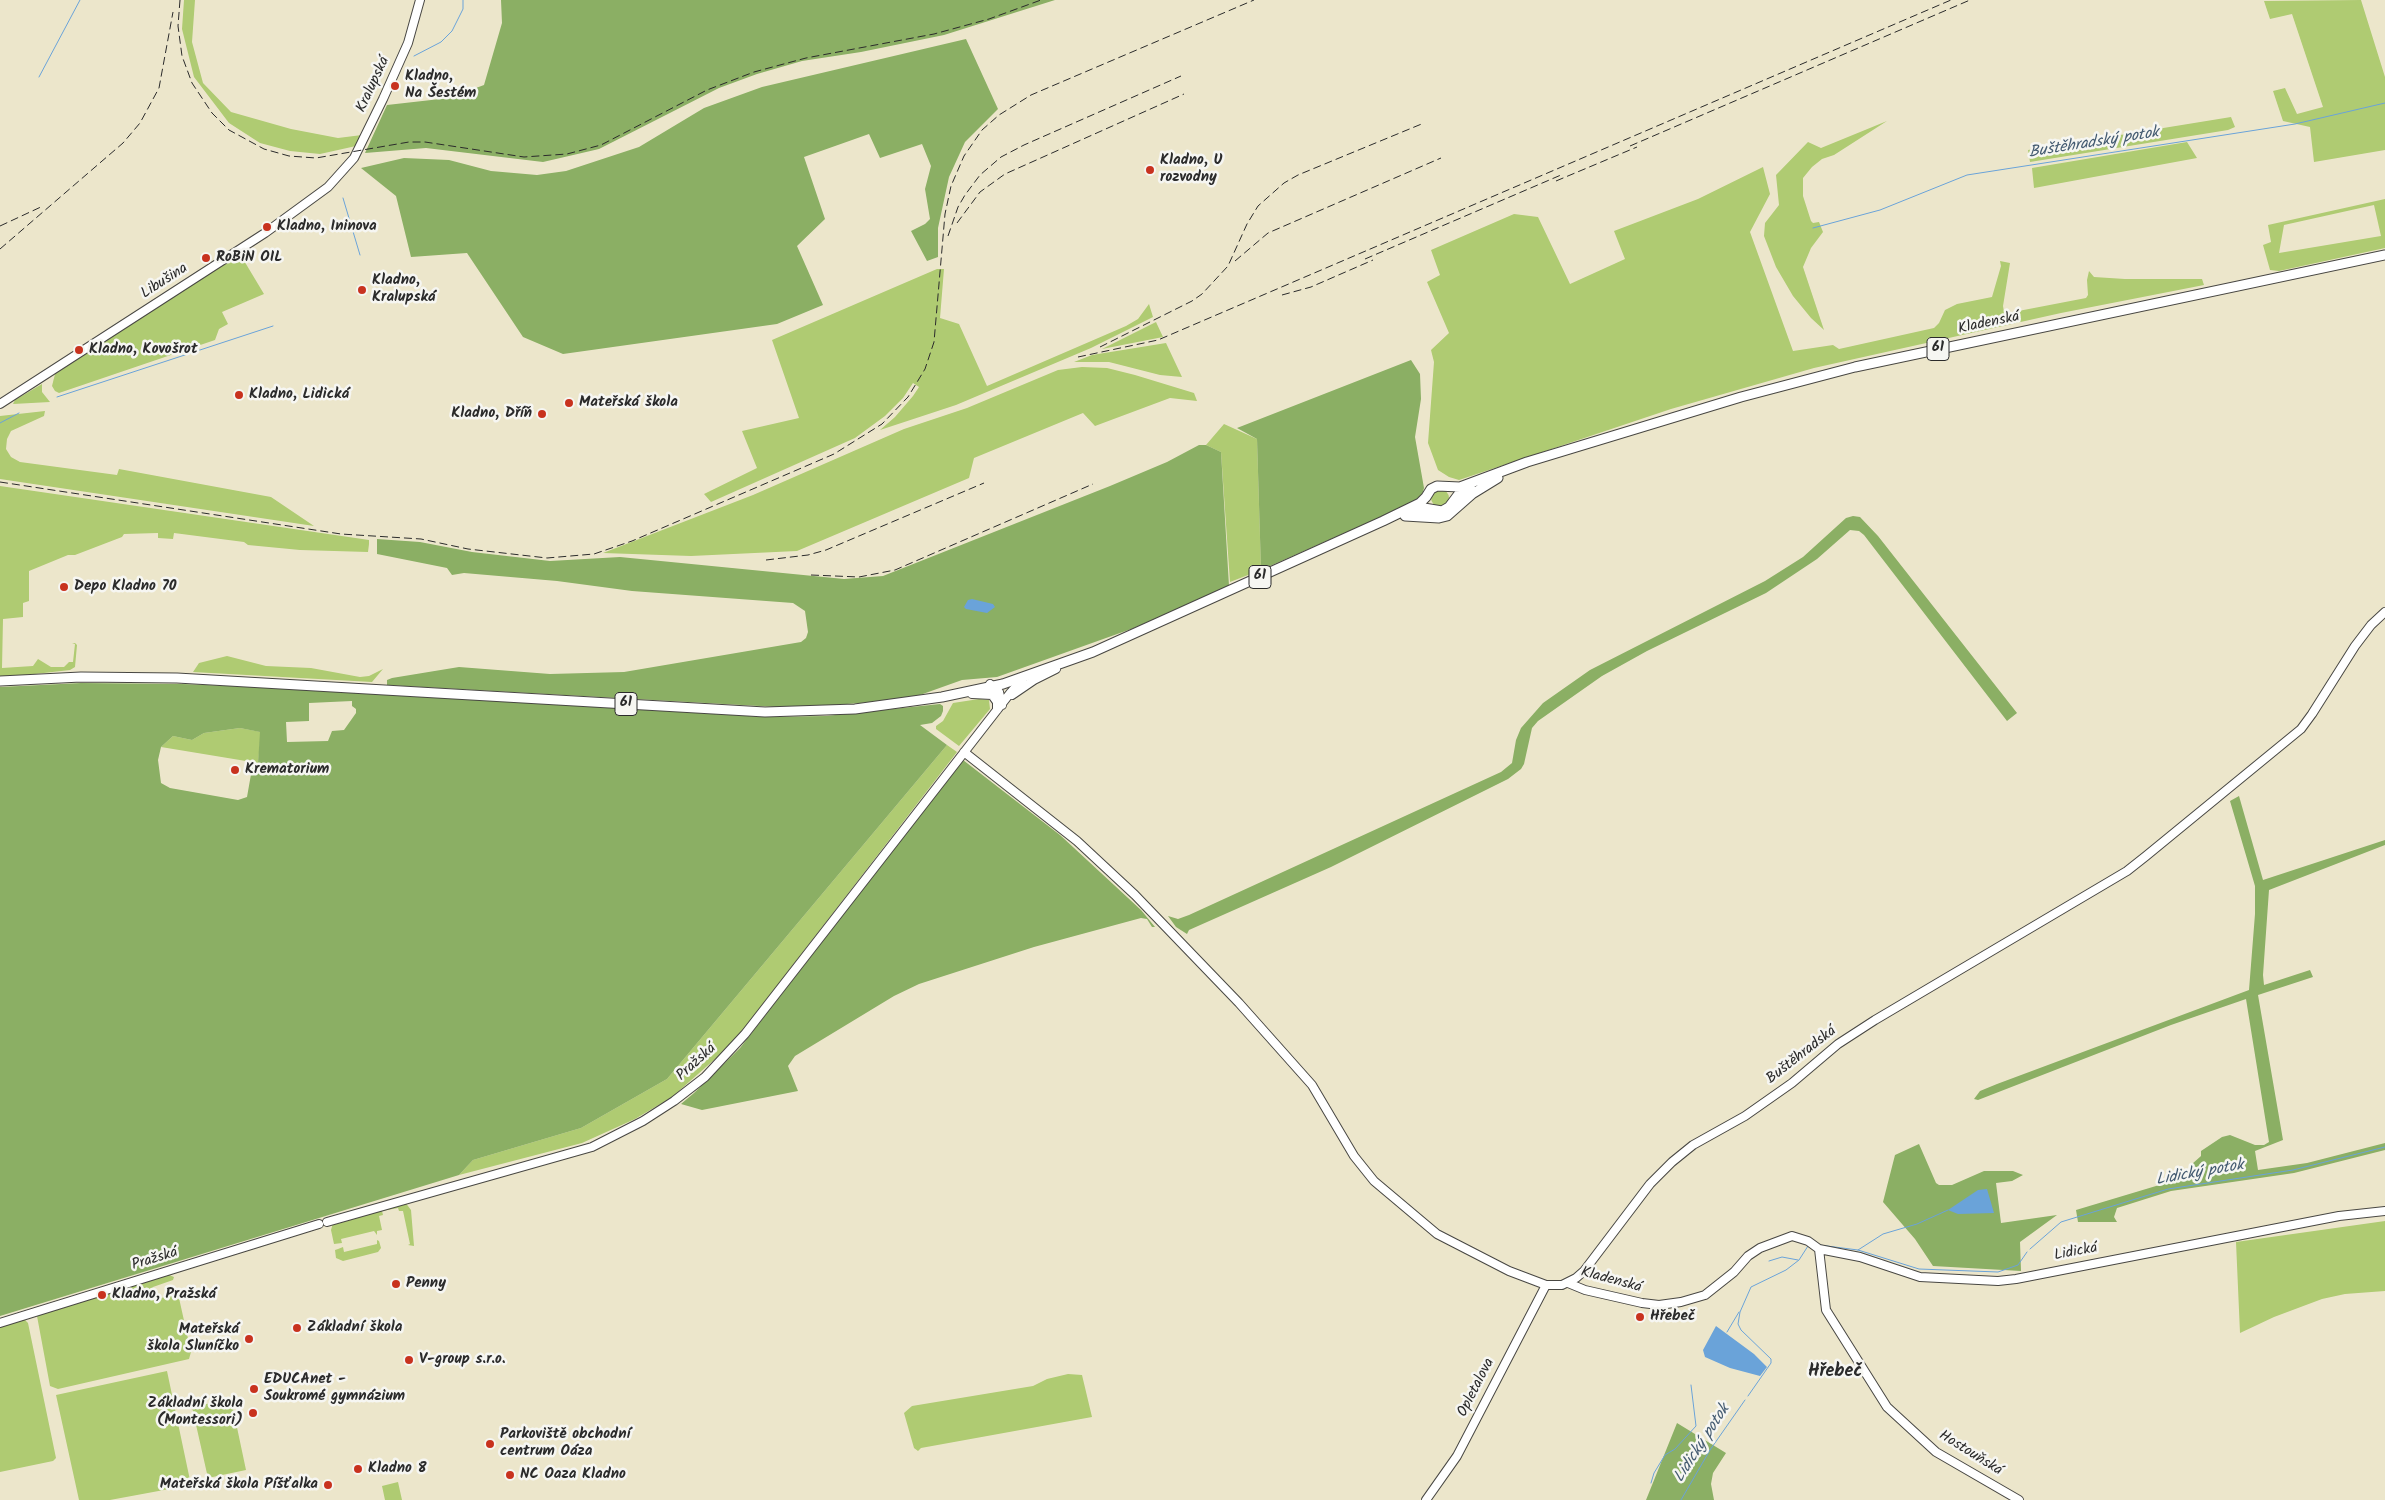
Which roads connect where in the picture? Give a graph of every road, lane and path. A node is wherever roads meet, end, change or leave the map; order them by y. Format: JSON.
{"nodes":[{"id":1,"x":420,"y":0,"type":"edge"},
{"id":2,"x":339,"y":174,"type":"joint"},
{"id":3,"x":2385,"y":255,"type":"edge"},
{"id":4,"x":0,"y":404,"type":"edge"},
{"id":5,"x":1576,"y":448,"type":"junction"},
{"id":6,"x":1498,"y":478,"type":"junction"},
{"id":7,"x":1446,"y":488,"type":"junction"},
{"id":8,"x":1426,"y":497,"type":"junction"},
{"id":9,"x":1452,"y":501,"type":"junction"},
{"id":10,"x":1432,"y":509,"type":"junction"},
{"id":11,"x":1383,"y":521,"type":"junction"},
{"id":12,"x":2385,"y":612,"type":"edge"},
{"id":13,"x":1136,"y":633,"type":"junction"},
{"id":14,"x":1080,"y":658,"type":"junction"},
{"id":15,"x":1052,"y":662,"type":"junction"},
{"id":16,"x":1024,"y":678,"type":"junction"},
{"id":17,"x":0,"y":681,"type":"edge"},
{"id":18,"x":984,"y":684,"type":"junction"},
{"id":19,"x":994,"y":687,"type":"junction"},
{"id":20,"x":942,"y":697,"type":"junction"},
{"id":21,"x":921,"y":700,"type":"junction"},
{"id":22,"x":999,"y":708,"type":"junction"},
{"id":23,"x":964,"y":752,"type":"junction"},
{"id":24,"x":2385,"y":1211,"type":"edge"},
{"id":25,"x":1819,"y":1249,"type":"junction"},
{"id":26,"x":1568,"y":1283,"type":"junction"},
{"id":27,"x":1546,"y":1284,"type":"junction"},
{"id":28,"x":0,"y":1323,"type":"edge"},
{"id":29,"x":1426,"y":1500,"type":"edge"},
{"id":30,"x":2018,"y":1500,"type":"edge"}],
"edges":[{"from":1,"to":2,"type":"street","name":"Kralupská"},
{"from":2,"to":4,"type":"street","name":"Libušina"},
{"from":3,"to":5,"type":"main road","name":"Kladenská","number":"61"},
{"from":5,"to":6,"type":"main road","number":"61"},
{"from":5,"to":7,"type":"main road","number":"61"},
{"from":6,"to":9,"type":"main road","number":"61"},
{"from":6,"to":11,"type":"main road","number":"61"},
{"from":7,"to":8,"type":"main road","number":"61"},
{"from":7,"to":9,"type":"main road"},
{"from":8,"to":10,"type":"main road"},
{"from":8,"to":11,"type":"main road","number":"61"},
{"from":9,"to":10,"type":"main road","number":"61"},
{"from":10,"to":11,"type":"main road","number":"61"},
{"from":11,"to":13,"type":"main road","number":"61"},
{"from":12,"to":26,"type":"street","name":"Buštěhradská"},
{"from":13,"to":14,"type":"main road","number":"61"},
{"from":13,"to":15,"type":"main road","number":"61"},
{"from":14,"to":16,"type":"main road","number":"61"},
{"from":14,"to":22,"type":"street"},
{"from":15,"to":16,"type":"street"},
{"from":15,"to":18,"type":"main road","number":"61"},
{"from":16,"to":19,"type":"main road","number":"61"},
{"from":16,"to":22,"type":"street"},
{"from":17,"to":21,"type":"main road","number":"61"},
{"from":18,"to":19,"type":"street"},
{"from":18,"to":21,"type":"main road","number":"61"},
{"from":19,"to":20,"type":"main road","number":"61"},
{"from":19,"to":22,"type":"street"},
{"from":20,"to":21,"type":"main road","number":"61"},
{"from":20,"to":22,"type":"street"},
{"from":22,"to":23,"type":"street","name":"Pražská"},
{"from":23,"to":27,"type":"street","name":"Kladenská"},
{"from":23,"to":28,"type":"street","name":"Pražská"},
{"from":24,"to":25,"type":"street","name":"Lidická"},
{"from":25,"to":26,"type":"street","name":"Kladenská"},
{"from":25,"to":30,"type":"street","name":"Hostouňská"},
{"from":26,"to":27,"type":"street","name":"Kladenská"},
{"from":27,"to":29,"type":"street","name":"Opletalova"}]}
